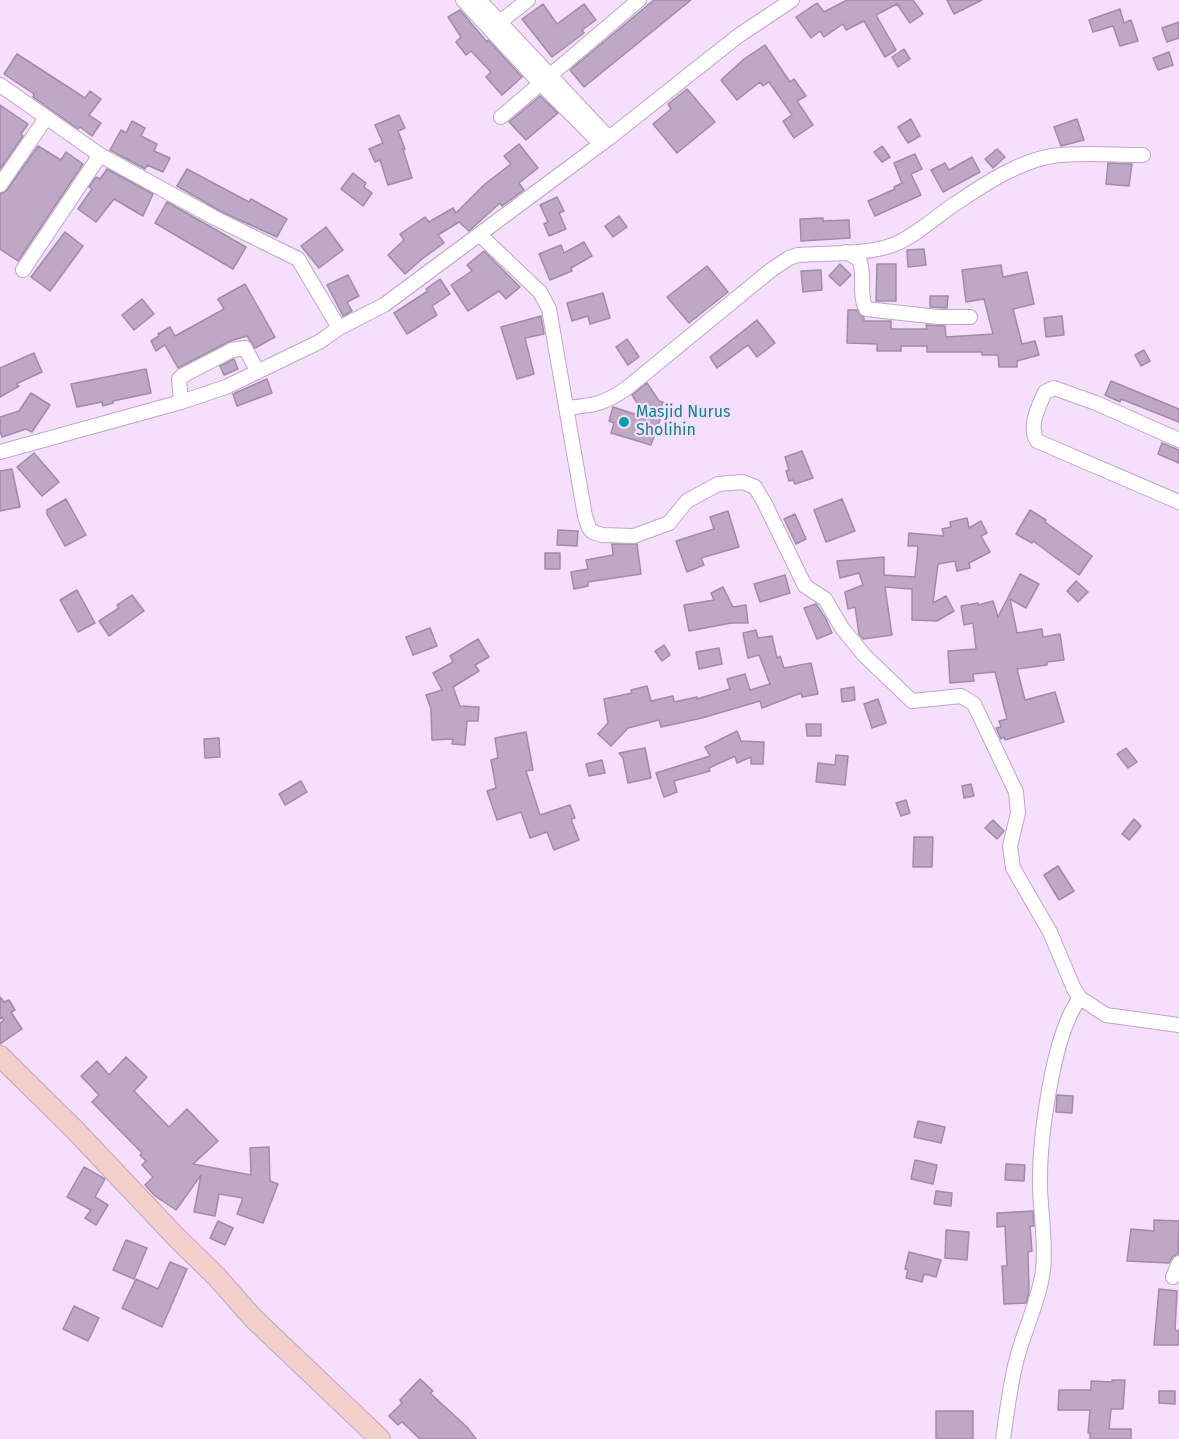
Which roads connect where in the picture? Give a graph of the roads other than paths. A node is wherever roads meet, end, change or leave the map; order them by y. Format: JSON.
{"nodes":[{"id":1,"x":463,"y":0,"type":"edge"},
{"id":2,"x":479,"y":0,"type":"edge"},
{"id":3,"x":528,"y":0,"type":"edge"},
{"id":4,"x":639,"y":0,"type":"edge"},
{"id":5,"x":792,"y":0,"type":"edge"},
{"id":6,"x":501,"y":21,"type":"junction"},
{"id":7,"x":545,"y":79,"type":"junction"},
{"id":8,"x":0,"y":85,"type":"edge"},
{"id":9,"x":501,"y":117,"type":"dead end"},
{"id":10,"x":46,"y":118,"type":"junction"},
{"id":11,"x":605,"y":141,"type":"junction"},
{"id":12,"x":100,"y":155,"type":"junction"},
{"id":13,"x":1143,"y":155,"type":"dead end"},
{"id":14,"x":0,"y":185,"type":"edge"},
{"id":15,"x":480,"y":235,"type":"junction"},
{"id":16,"x":844,"y":251,"type":"junction"},
{"id":17,"x":23,"y":270,"type":"dead end"},
{"id":18,"x":970,"y":316,"type":"dead end"},
{"id":19,"x":339,"y":328,"type":"junction"},
{"id":20,"x":258,"y":372,"type":"junction"},
{"id":21,"x":181,"y":402,"type":"junction"},
{"id":22,"x":567,"y":408,"type":"junction"},
{"id":23,"x":1179,"y":440,"type":"edge"},
{"id":24,"x":0,"y":452,"type":"edge"},
{"id":25,"x":1179,"y":502,"type":"edge"},
{"id":26,"x":1080,"y":999,"type":"junction"},
{"id":27,"x":1179,"y":1025,"type":"edge"},
{"id":28,"x":0,"y":1056,"type":"edge"},
{"id":29,"x":1179,"y":1263,"type":"edge"},
{"id":30,"x":1173,"y":1277,"type":"dead end"},
{"id":31,"x":380,"y":1439,"type":"edge"},
{"id":32,"x":1003,"y":1439,"type":"edge"}],
"edges":[{"from":1,"to":7,"type":"street"},
{"from":2,"to":6,"type":"street"},
{"from":3,"to":6,"type":"street"},
{"from":4,"to":7,"type":"street"},
{"from":5,"to":11,"type":"street"},
{"from":6,"to":7,"type":"street"},
{"from":7,"to":9,"type":"street"},
{"from":7,"to":11,"type":"street"},
{"from":8,"to":10,"type":"street"},
{"from":10,"to":12,"type":"street"},
{"from":10,"to":14,"type":"street"},
{"from":11,"to":15,"type":"street"},
{"from":12,"to":17,"type":"street"},
{"from":12,"to":19,"type":"street"},
{"from":13,"to":16,"type":"street"},
{"from":15,"to":19,"type":"street"},
{"from":15,"to":22,"type":"street"},
{"from":16,"to":18,"type":"street"},
{"from":16,"to":22,"type":"street"},
{"from":19,"to":20,"type":"street"},
{"from":20,"to":21,"type":"street"},
{"from":20,"to":21,"type":"street"},
{"from":21,"to":24,"type":"street"},
{"from":22,"to":26,"type":"street"},
{"from":23,"to":25,"type":"street"},
{"from":26,"to":27,"type":"street"},
{"from":26,"to":32,"type":"street"},
{"from":28,"to":31,"type":"street"},
{"from":29,"to":30,"type":"street"}]}
